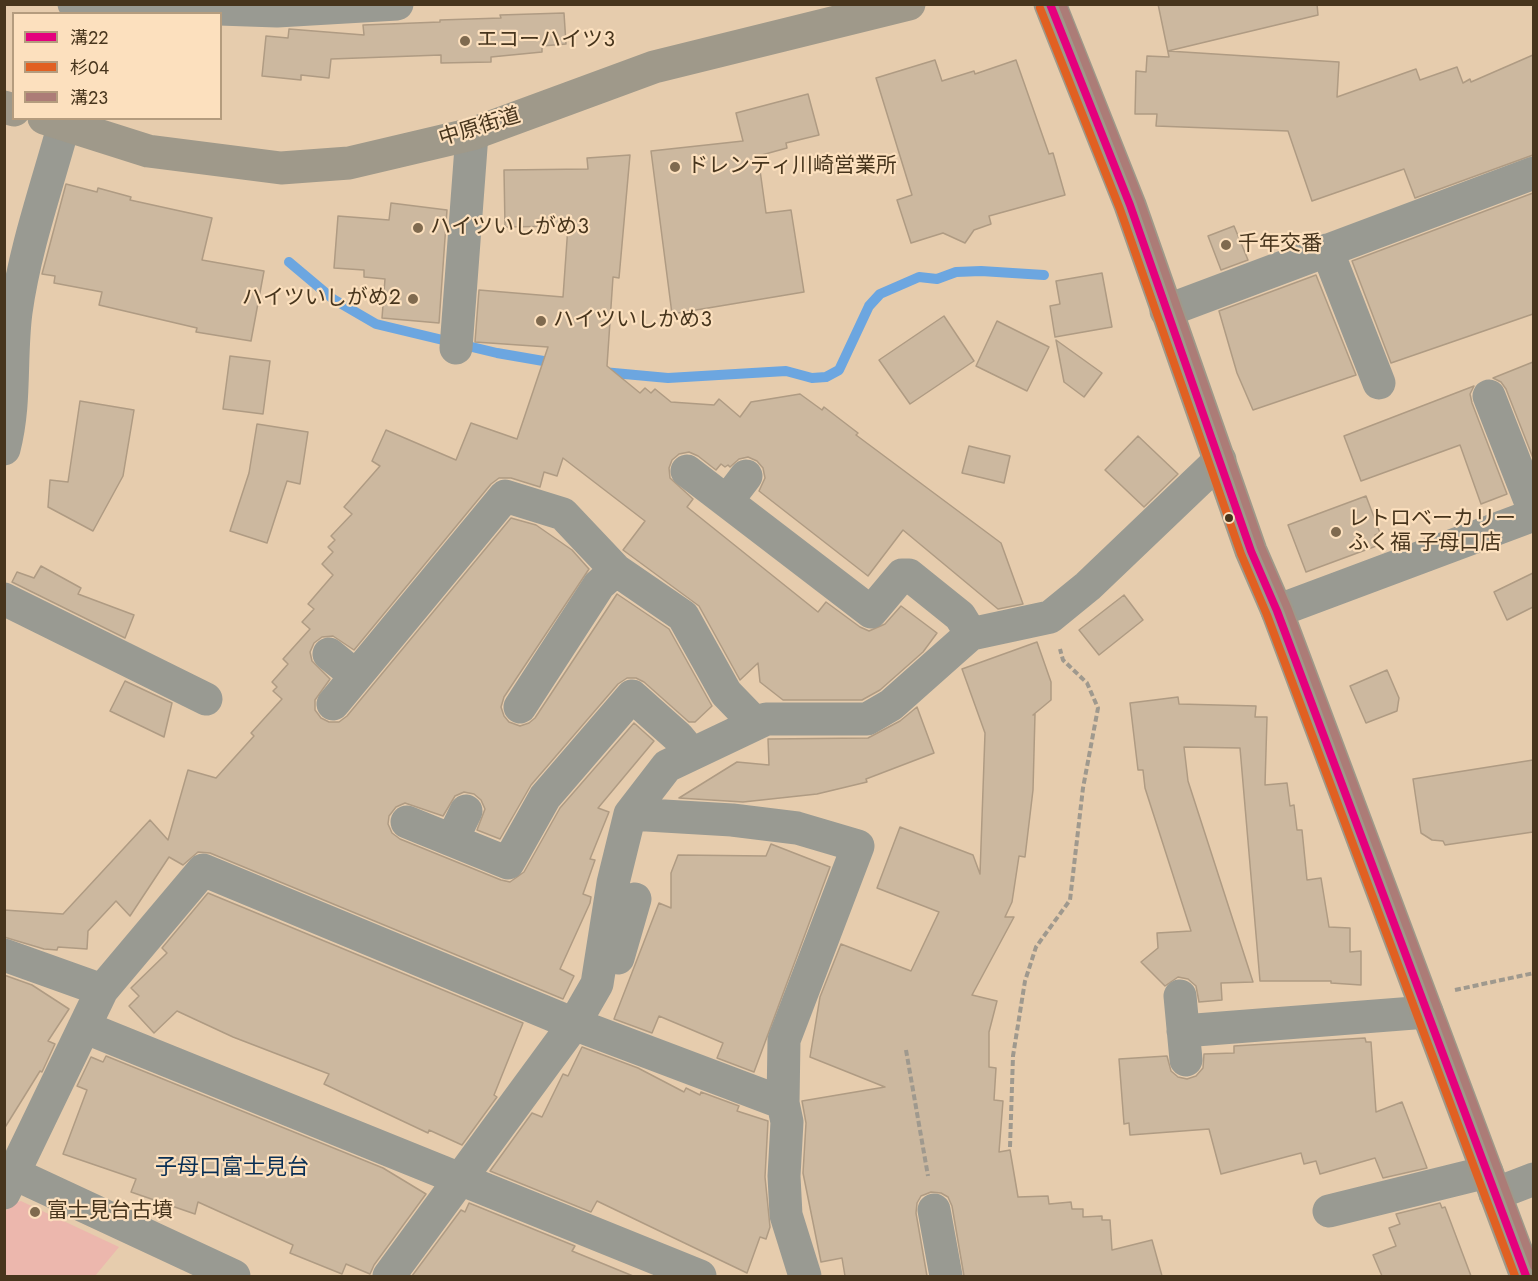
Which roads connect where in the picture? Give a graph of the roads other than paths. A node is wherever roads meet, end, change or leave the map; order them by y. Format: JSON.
{"nodes":[{"id":1,"x":74,"y":4,"type":"edge"},
{"id":2,"x":397,"y":4,"type":"edge"},
{"id":3,"x":1050,"y":4,"type":"edge"},
{"id":4,"x":894,"y":6,"type":"edge"},
{"id":5,"x":54,"y":121,"type":"edge"},
{"id":6,"x":472,"y":134,"type":"junction"},
{"id":7,"x":1533,"y":173,"type":"edge"},
{"id":8,"x":1328,"y":250,"type":"junction"},
{"id":9,"x":1166,"y":311,"type":"junction"},
{"id":10,"x":456,"y":348,"type":"dead end"},
{"id":11,"x":1379,"y":383,"type":"dead end"},
{"id":12,"x":1489,"y":396,"type":"dead end"},
{"id":13,"x":4,"y":449,"type":"edge"},
{"id":14,"x":1220,"y":460,"type":"junction"},
{"id":15,"x":687,"y":471,"type":"dead end"},
{"id":16,"x":1533,"y":513,"type":"edge"},
{"id":17,"x":616,"y":570,"type":"junction"},
{"id":18,"x":4,"y":599,"type":"edge"},
{"id":19,"x":1277,"y":611,"type":"junction"},
{"id":20,"x":971,"y":634,"type":"junction"},
{"id":21,"x":329,"y":654,"type":"dead end"},
{"id":22,"x":356,"y":676,"type":"junction"},
{"id":23,"x":206,"y":699,"type":"dead end"},
{"id":24,"x":333,"y":704,"type":"dead end"},
{"id":25,"x":520,"y":707,"type":"dead end"},
{"id":26,"x":756,"y":724,"type":"junction"},
{"id":27,"x":692,"y":754,"type":"junction"},
{"id":28,"x":630,"y":814,"type":"junction"},
{"id":29,"x":406,"y":822,"type":"dead end"},
{"id":30,"x":635,"y":899,"type":"dead end"},
{"id":31,"x":4,"y":955,"type":"edge"},
{"id":32,"x":597,"y":984,"type":"junction"},
{"id":33,"x":102,"y":990,"type":"junction"},
{"id":34,"x":1180,"y":996,"type":"dead end"},
{"id":35,"x":1427,"y":1012,"type":"junction"},
{"id":36,"x":574,"y":1024,"type":"junction"},
{"id":37,"x":84,"y":1027,"type":"junction"},
{"id":38,"x":783,"y":1103,"type":"junction"},
{"id":39,"x":460,"y":1178,"type":"junction"},
{"id":40,"x":8,"y":1179,"type":"edge"},
{"id":41,"x":1533,"y":1179,"type":"edge"},
{"id":42,"x":1491,"y":1183,"type":"junction"},
{"id":43,"x":934,"y":1210,"type":"road end"},
{"id":44,"x":1329,"y":1211,"type":"dead end"},
{"id":45,"x":234,"y":1276,"type":"edge"},
{"id":46,"x":389,"y":1276,"type":"edge"},
{"id":47,"x":700,"y":1276,"type":"edge"},
{"id":48,"x":805,"y":1276,"type":"edge"},
{"id":49,"x":946,"y":1276,"type":"edge"},
{"id":50,"x":1526,"y":1276,"type":"edge"}],
"edges":[{"from":1,"to":2,"type":"street"},
{"from":3,"to":9,"type":"main road"},
{"from":4,"to":6,"type":"main road","name":"中原街道"},
{"from":5,"to":6,"type":"main road","name":"中原街道"},
{"from":5,"to":13,"type":"street"},
{"from":6,"to":10,"type":"street"},
{"from":7,"to":8,"type":"street"},
{"from":8,"to":9,"type":"street"},
{"from":8,"to":11,"type":"street"},
{"from":9,"to":14,"type":"main road"},
{"from":12,"to":16,"type":"street"},
{"from":14,"to":19,"type":"main road"},
{"from":14,"to":20,"type":"street"},
{"from":15,"to":20,"type":"street"},
{"from":16,"to":19,"type":"street"},
{"from":17,"to":22,"type":"street"},
{"from":17,"to":25,"type":"street"},
{"from":17,"to":26,"type":"street"},
{"from":18,"to":23,"type":"street"},
{"from":19,"to":35,"type":"main road"},
{"from":20,"to":26,"type":"street"},
{"from":21,"to":22,"type":"street"},
{"from":22,"to":24,"type":"street"},
{"from":26,"to":27,"type":"street"},
{"from":27,"to":28,"type":"street"},
{"from":27,"to":29,"type":"street"},
{"from":28,"to":32,"type":"street"},
{"from":28,"to":38,"type":"street"},
{"from":30,"to":32,"type":"street"},
{"from":31,"to":33,"type":"street"},
{"from":32,"to":36,"type":"street"},
{"from":33,"to":36,"type":"street"},
{"from":33,"to":37,"type":"street"},
{"from":34,"to":35,"type":"street"},
{"from":35,"to":42,"type":"main road"},
{"from":36,"to":38,"type":"street"},
{"from":36,"to":39,"type":"street"},
{"from":37,"to":39,"type":"street"},
{"from":37,"to":40,"type":"street"},
{"from":38,"to":48,"type":"street"},
{"from":39,"to":46,"type":"street"},
{"from":39,"to":47,"type":"street"},
{"from":40,"to":45,"type":"street"},
{"from":41,"to":42,"type":"street"},
{"from":42,"to":44,"type":"street"},
{"from":42,"to":50,"type":"main road"},
{"from":43,"to":49,"type":"street"}]}
